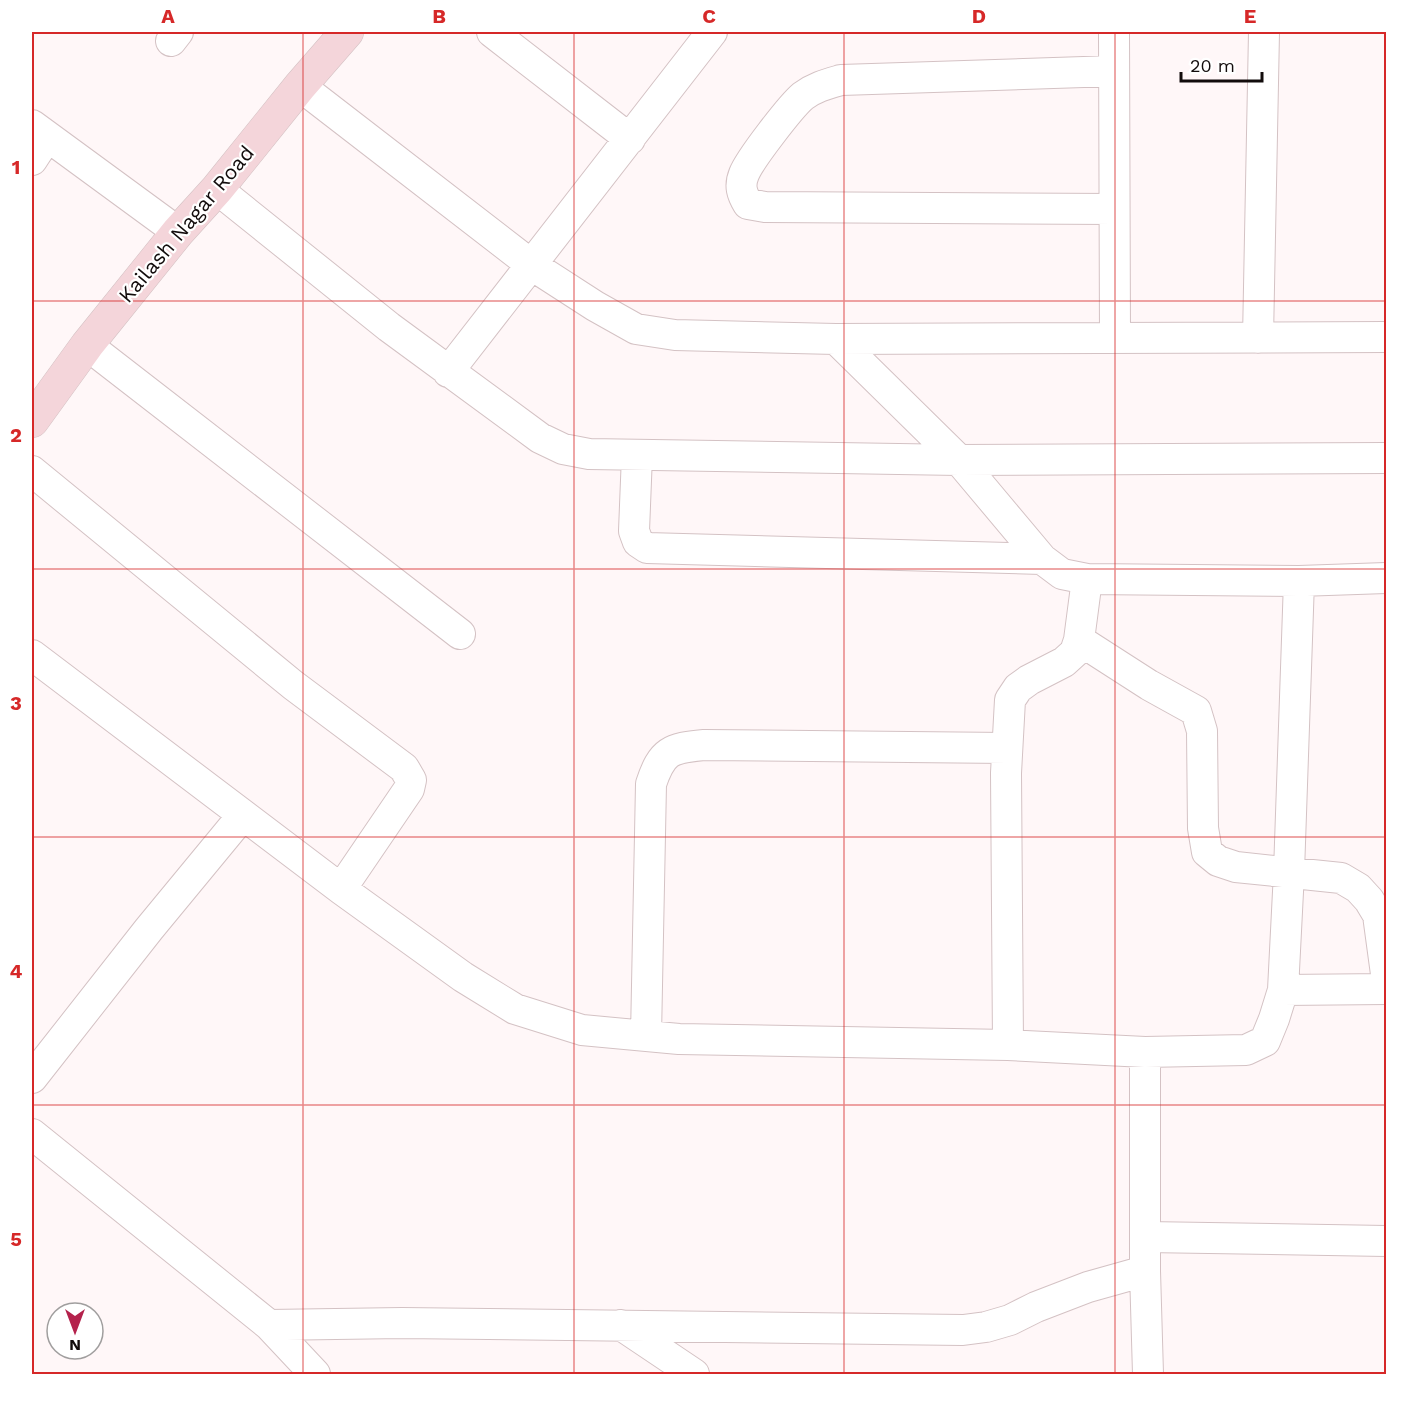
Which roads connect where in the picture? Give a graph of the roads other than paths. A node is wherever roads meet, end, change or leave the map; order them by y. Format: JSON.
{"nodes":[{"id":1,"x":347,"y":32,"type":"edge"},
{"id":2,"x":492,"y":32,"type":"edge"},
{"id":3,"x":712,"y":32,"type":"edge"},
{"id":4,"x":1114,"y":32,"type":"edge"},
{"id":5,"x":1264,"y":32,"type":"edge"},
{"id":6,"x":1114,"y":71,"type":"junction"},
{"id":7,"x":300,"y":86,"type":"junction"},
{"id":8,"x":630,"y":139,"type":"junction"},
{"id":9,"x":37,"y":140,"type":"edge"},
{"id":10,"x":217,"y":189,"type":"junction"},
{"id":11,"x":1114,"y":209,"type":"junction"},
{"id":12,"x":178,"y":232,"type":"junction"},
{"id":13,"x":532,"y":266,"type":"junction"},
{"id":14,"x":1115,"y":337,"type":"junction"},
{"id":15,"x":1386,"y":337,"type":"edge"},
{"id":16,"x":1258,"y":338,"type":"junction"},
{"id":17,"x":836,"y":339,"type":"junction"},
{"id":18,"x":87,"y":345,"type":"junction"},
{"id":19,"x":448,"y":372,"type":"junction"},
{"id":20,"x":32,"y":422,"type":"edge"},
{"id":21,"x":637,"y":455,"type":"junction"},
{"id":22,"x":1386,"y":458,"type":"edge"},
{"id":23,"x":958,"y":460,"type":"junction"},
{"id":24,"x":32,"y":471,"type":"edge"},
{"id":25,"x":1042,"y":559,"type":"junction"},
{"id":26,"x":1386,"y":578,"type":"edge"},
{"id":27,"x":1088,"y":579,"type":"junction"},
{"id":28,"x":1299,"y":581,"type":"junction"},
{"id":29,"x":460,"y":634,"type":"dead end"},
{"id":30,"x":1079,"y":640,"type":"junction"},
{"id":31,"x":32,"y":656,"type":"edge"},
{"id":32,"x":1007,"y":748,"type":"junction"},
{"id":33,"x":243,"y":815,"type":"junction"},
{"id":34,"x":1289,"y":872,"type":"junction"},
{"id":35,"x":340,"y":889,"type":"junction"},
{"id":36,"x":1386,"y":974,"type":"edge"},
{"id":37,"x":1386,"y":989,"type":"edge"},
{"id":38,"x":1282,"y":990,"type":"junction"},
{"id":39,"x":646,"y":1036,"type":"junction"},
{"id":40,"x":1008,"y":1045,"type":"junction"},
{"id":41,"x":1146,"y":1052,"type":"junction"},
{"id":42,"x":32,"y":1078,"type":"edge"},
{"id":43,"x":32,"y":1134,"type":"edge"},
{"id":44,"x":1146,"y":1237,"type":"junction"},
{"id":45,"x":1386,"y":1241,"type":"edge"},
{"id":46,"x":1145,"y":1271,"type":"junction"},
{"id":47,"x":268,"y":1325,"type":"junction"},
{"id":48,"x":621,"y":1325,"type":"junction"},
{"id":49,"x":315,"y":1374,"type":"edge"},
{"id":50,"x":694,"y":1374,"type":"edge"},
{"id":51,"x":1148,"y":1374,"type":"edge"}],
"edges":[{"from":1,"to":7,"type":"street","name":"Kailash Nagar Road"},
{"from":2,"to":8,"type":"street"},
{"from":3,"to":8,"type":"street"},
{"from":4,"to":6,"type":"street"},
{"from":5,"to":16,"type":"street"},
{"from":6,"to":11,"type":"street"},
{"from":6,"to":11,"type":"street"},
{"from":7,"to":10,"type":"street","name":"Kailash Nagar Road"},
{"from":7,"to":13,"type":"street"},
{"from":8,"to":13,"type":"street"},
{"from":9,"to":12,"type":"street"},
{"from":10,"to":12,"type":"street","name":"Kailash Nagar Road"},
{"from":10,"to":19,"type":"street"},
{"from":11,"to":14,"type":"street"},
{"from":12,"to":18,"type":"street","name":"Kailash Nagar Road"},
{"from":13,"to":17,"type":"street"},
{"from":13,"to":19,"type":"street"},
{"from":14,"to":16,"type":"street"},
{"from":14,"to":17,"type":"street"},
{"from":15,"to":16,"type":"street"},
{"from":17,"to":23,"type":"street"},
{"from":18,"to":20,"type":"street","name":"Kailash Nagar Road"},
{"from":18,"to":29,"type":"street"},
{"from":19,"to":21,"type":"street"},
{"from":21,"to":23,"type":"street"},
{"from":21,"to":25,"type":"street"},
{"from":22,"to":23,"type":"street"},
{"from":23,"to":25,"type":"street"},
{"from":24,"to":35,"type":"street"},
{"from":25,"to":27,"type":"street"},
{"from":26,"to":28,"type":"street"},
{"from":27,"to":28,"type":"street"},
{"from":27,"to":30,"type":"street"},
{"from":28,"to":34,"type":"street"},
{"from":30,"to":32,"type":"street"},
{"from":30,"to":34,"type":"street"},
{"from":31,"to":33,"type":"street"},
{"from":32,"to":39,"type":"street"},
{"from":32,"to":40,"type":"street"},
{"from":33,"to":35,"type":"street"},
{"from":33,"to":42,"type":"street"},
{"from":34,"to":36,"type":"street"},
{"from":34,"to":38,"type":"street"},
{"from":35,"to":39,"type":"street"},
{"from":37,"to":38,"type":"street"},
{"from":38,"to":41,"type":"street"},
{"from":39,"to":40,"type":"street"},
{"from":40,"to":41,"type":"street"},
{"from":41,"to":44,"type":"street"},
{"from":43,"to":47,"type":"street"},
{"from":44,"to":45,"type":"street"},
{"from":44,"to":46,"type":"street"},
{"from":46,"to":48,"type":"street"},
{"from":46,"to":51,"type":"street"},
{"from":47,"to":48,"type":"street"},
{"from":47,"to":49,"type":"street"},
{"from":48,"to":50,"type":"street"}]}
